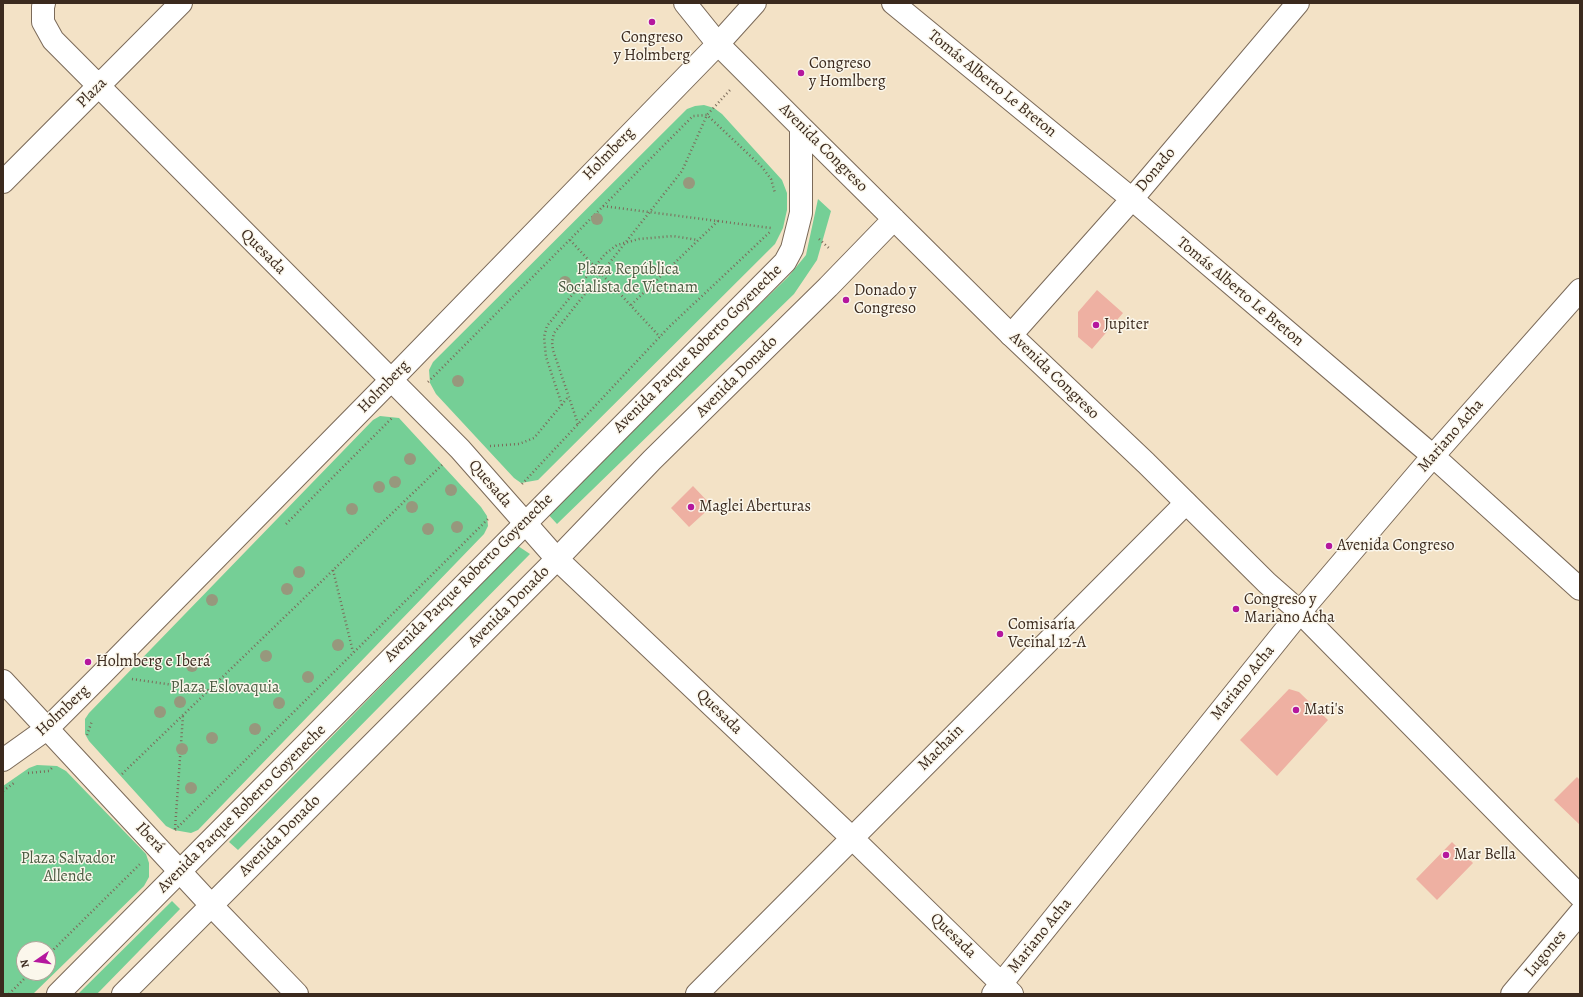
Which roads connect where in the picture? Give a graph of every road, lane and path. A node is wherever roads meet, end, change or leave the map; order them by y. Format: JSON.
{"nodes":[{"id":1,"x":181,"y":3,"type":"edge"},
{"id":2,"x":685,"y":3,"type":"edge"},
{"id":3,"x":755,"y":3,"type":"edge"},
{"id":4,"x":893,"y":3,"type":"edge"},
{"id":5,"x":1298,"y":3,"type":"edge"},
{"id":6,"x":44,"y":5,"type":"edge"},
{"id":7,"x":718,"y":44,"type":"junction"},
{"id":8,"x":746,"y":72,"type":"junction"},
{"id":9,"x":99,"y":87,"type":"junction"},
{"id":10,"x":707,"y":115,"type":"junction"},
{"id":11,"x":801,"y":127,"type":"junction"},
{"id":12,"x":3,"y":182,"type":"edge"},
{"id":13,"x":776,"y":199,"type":"dead end"},
{"id":14,"x":1132,"y":199,"type":"junction"},
{"id":15,"x":603,"y":206,"type":"junction"},
{"id":16,"x":649,"y":212,"type":"junction"},
{"id":17,"x":894,"y":219,"type":"junction"},
{"id":18,"x":718,"y":221,"type":"junction"},
{"id":19,"x":776,"y":224,"type":"dead end"},
{"id":20,"x":570,"y":240,"type":"junction"},
{"id":21,"x":698,"y":240,"type":"junction"},
{"id":22,"x":625,"y":243,"type":"junction"},
{"id":23,"x":595,"y":267,"type":"junction"},
{"id":24,"x":601,"y":274,"type":"junction"},
{"id":25,"x":1580,"y":290,"type":"edge"},
{"id":26,"x":631,"y":305,"type":"junction"},
{"id":27,"x":1011,"y":335,"type":"junction"},
{"id":28,"x":660,"y":337,"type":"dead end"},
{"id":29,"x":391,"y":380,"type":"junction"},
{"id":30,"x":569,"y":396,"type":"junction"},
{"id":31,"x":411,"y":400,"type":"junction"},
{"id":32,"x":562,"y":405,"type":"junction"},
{"id":33,"x":578,"y":424,"type":"dead end"},
{"id":34,"x":460,"y":449,"type":"junction"},
{"id":35,"x":1433,"y":456,"type":"junction"},
{"id":36,"x":506,"y":502,"type":"junction"},
{"id":37,"x":1186,"y":503,"type":"junction"},
{"id":38,"x":524,"y":522,"type":"junction"},
{"id":39,"x":282,"y":528,"type":"dead end"},
{"id":40,"x":557,"y":558,"type":"junction"},
{"id":41,"x":333,"y":570,"type":"junction"},
{"id":42,"x":1580,"y":589,"type":"edge"},
{"id":43,"x":1300,"y":612,"type":"junction"},
{"id":44,"x":353,"y":653,"type":"junction"},
{"id":45,"x":137,"y":674,"type":"dead end"},
{"id":46,"x":132,"y":679,"type":"junction"},
{"id":47,"x":3,"y":681,"type":"edge"},
{"id":48,"x":127,"y":684,"type":"dead end"},
{"id":49,"x":208,"y":690,"type":"junction"},
{"id":50,"x":184,"y":715,"type":"junction"},
{"id":51,"x":92,"y":719,"type":"dead end"},
{"id":52,"x":48,"y":728,"type":"junction"},
{"id":53,"x":70,"y":751,"type":"junction"},
{"id":54,"x":3,"y":760,"type":"edge"},
{"id":55,"x":22,"y":778,"type":"dead end"},
{"id":56,"x":16,"y":782,"type":"dead end"},
{"id":57,"x":105,"y":790,"type":"junction"},
{"id":58,"x":3,"y":791,"type":"edge"},
{"id":59,"x":175,"y":829,"type":"junction"},
{"id":60,"x":852,"y":838,"type":"junction"},
{"id":61,"x":158,"y":846,"type":"junction"},
{"id":62,"x":181,"y":871,"type":"junction"},
{"id":63,"x":1580,"y":896,"type":"edge"},
{"id":64,"x":211,"y":905,"type":"junction"},
{"id":65,"x":1580,"y":913,"type":"edge"},
{"id":66,"x":56,"y":948,"type":"edge"},
{"id":67,"x":22,"y":981,"type":"edge"},
{"id":68,"x":1002,"y":990,"type":"edge"},
{"id":69,"x":9,"y":994,"type":"edge"},
{"id":70,"x":58,"y":994,"type":"edge"},
{"id":71,"x":123,"y":994,"type":"edge"},
{"id":72,"x":297,"y":994,"type":"edge"},
{"id":73,"x":697,"y":994,"type":"edge"},
{"id":74,"x":1512,"y":994,"type":"edge"}],
"edges":[{"from":1,"to":9,"type":"street","name":"Plaza"},
{"from":2,"to":7,"type":"street","name":"Avenida Congreso"},
{"from":3,"to":7,"type":"street","name":"Holmberg"},
{"from":4,"to":14,"type":"street","name":"Tomás Alberto Le Breton"},
{"from":5,"to":14,"type":"street","name":"Donado"},
{"from":6,"to":9,"type":"street","name":"Quesada"},
{"from":7,"to":8,"type":"street","name":"Avenida Congreso"},
{"from":7,"to":29,"type":"street","name":"Holmberg"},
{"from":8,"to":10,"type":"path"},
{"from":8,"to":11,"type":"street","name":"Avenida Congreso"},
{"from":9,"to":12,"type":"street","name":"Plaza"},
{"from":9,"to":29,"type":"street","name":"Quesada"},
{"from":10,"to":13,"type":"path"},
{"from":10,"to":15,"type":"path"},
{"from":10,"to":16,"type":"path"},
{"from":11,"to":17,"type":"street","name":"Avenida Congreso"},
{"from":11,"to":38,"type":"street","name":"Avenida Parque Roberto Goyeneche"},
{"from":14,"to":27,"type":"street","name":"Donado"},
{"from":14,"to":35,"type":"street","name":"Tomás Alberto Le Breton"},
{"from":15,"to":16,"type":"path"},
{"from":15,"to":20,"type":"path"},
{"from":16,"to":18,"type":"path"},
{"from":16,"to":22,"type":"path"},
{"from":17,"to":27,"type":"street","name":"Avenida Congreso"},
{"from":17,"to":40,"type":"street","name":"Avenida Donado"},
{"from":18,"to":19,"type":"path"},
{"from":18,"to":21,"type":"path"},
{"from":20,"to":23,"type":"path"},
{"from":20,"to":31,"type":"path"},
{"from":21,"to":22,"type":"path"},
{"from":21,"to":26,"type":"path"},
{"from":22,"to":23,"type":"path"},
{"from":22,"to":24,"type":"path"},
{"from":23,"to":24,"type":"path"},
{"from":23,"to":32,"type":"path"},
{"from":24,"to":26,"type":"path"},
{"from":24,"to":30,"type":"path"},
{"from":25,"to":35,"type":"street","name":"Mariano Acha"},
{"from":26,"to":28,"type":"path"},
{"from":27,"to":37,"type":"street","name":"Avenida Congreso"},
{"from":29,"to":31,"type":"street","name":"Quesada"},
{"from":29,"to":52,"type":"street","name":"Holmberg"},
{"from":30,"to":32,"type":"path"},
{"from":30,"to":33,"type":"path"},
{"from":31,"to":34,"type":"street","name":"Quesada"},
{"from":31,"to":39,"type":"path"},
{"from":32,"to":34,"type":"path"},
{"from":34,"to":36,"type":"street","name":"Quesada"},
{"from":34,"to":41,"type":"path"},
{"from":35,"to":42,"type":"street","name":"Tomás Alberto Le Breton"},
{"from":35,"to":43,"type":"street","name":"Mariano Acha"},
{"from":36,"to":38,"type":"street","name":"Quesada"},
{"from":36,"to":44,"type":"path"},
{"from":37,"to":43,"type":"street","name":"Avenida Congreso"},
{"from":37,"to":60,"type":"street","name":"Machain"},
{"from":38,"to":40,"type":"street","name":"Quesada"},
{"from":38,"to":62,"type":"street","name":"Avenida Parque Roberto Goyeneche"},
{"from":40,"to":60,"type":"street","name":"Quesada"},
{"from":40,"to":64,"type":"street","name":"Avenida Donado"},
{"from":41,"to":44,"type":"path"},
{"from":41,"to":49,"type":"path"},
{"from":43,"to":63,"type":"street","name":"Avenida Congreso"},
{"from":43,"to":68,"type":"street","name":"Mariano Acha"},
{"from":44,"to":59,"type":"path"},
{"from":45,"to":46,"type":"path"},
{"from":46,"to":48,"type":"path"},
{"from":46,"to":49,"type":"path"},
{"from":47,"to":52,"type":"street","name":"Iberá"},
{"from":49,"to":50,"type":"path"},
{"from":50,"to":57,"type":"path"},
{"from":50,"to":59,"type":"path"},
{"from":51,"to":53,"type":"path"},
{"from":52,"to":53,"type":"street","name":"Iberá"},
{"from":52,"to":54,"type":"street","name":"Holmberg"},
{"from":53,"to":55,"type":"path"},
{"from":53,"to":57,"type":"street","name":"Iberá"},
{"from":56,"to":58,"type":"path"},
{"from":57,"to":61,"type":"street","name":"Iberá"},
{"from":59,"to":61,"type":"path"},
{"from":60,"to":68,"type":"street","name":"Quesada"},
{"from":60,"to":73,"type":"street","name":"Machain"},
{"from":61,"to":62,"type":"street","name":"Iberá"},
{"from":61,"to":66,"type":"path"},
{"from":62,"to":64,"type":"street","name":"Iberá"},
{"from":62,"to":70,"type":"street","name":"Avenida Parque Roberto Goyeneche"},
{"from":64,"to":71,"type":"street","name":"Avenida Donado"},
{"from":64,"to":72,"type":"street","name":"Iberá"},
{"from":65,"to":74,"type":"street","name":"Lugones"},
{"from":67,"to":69,"type":"path"}]}
